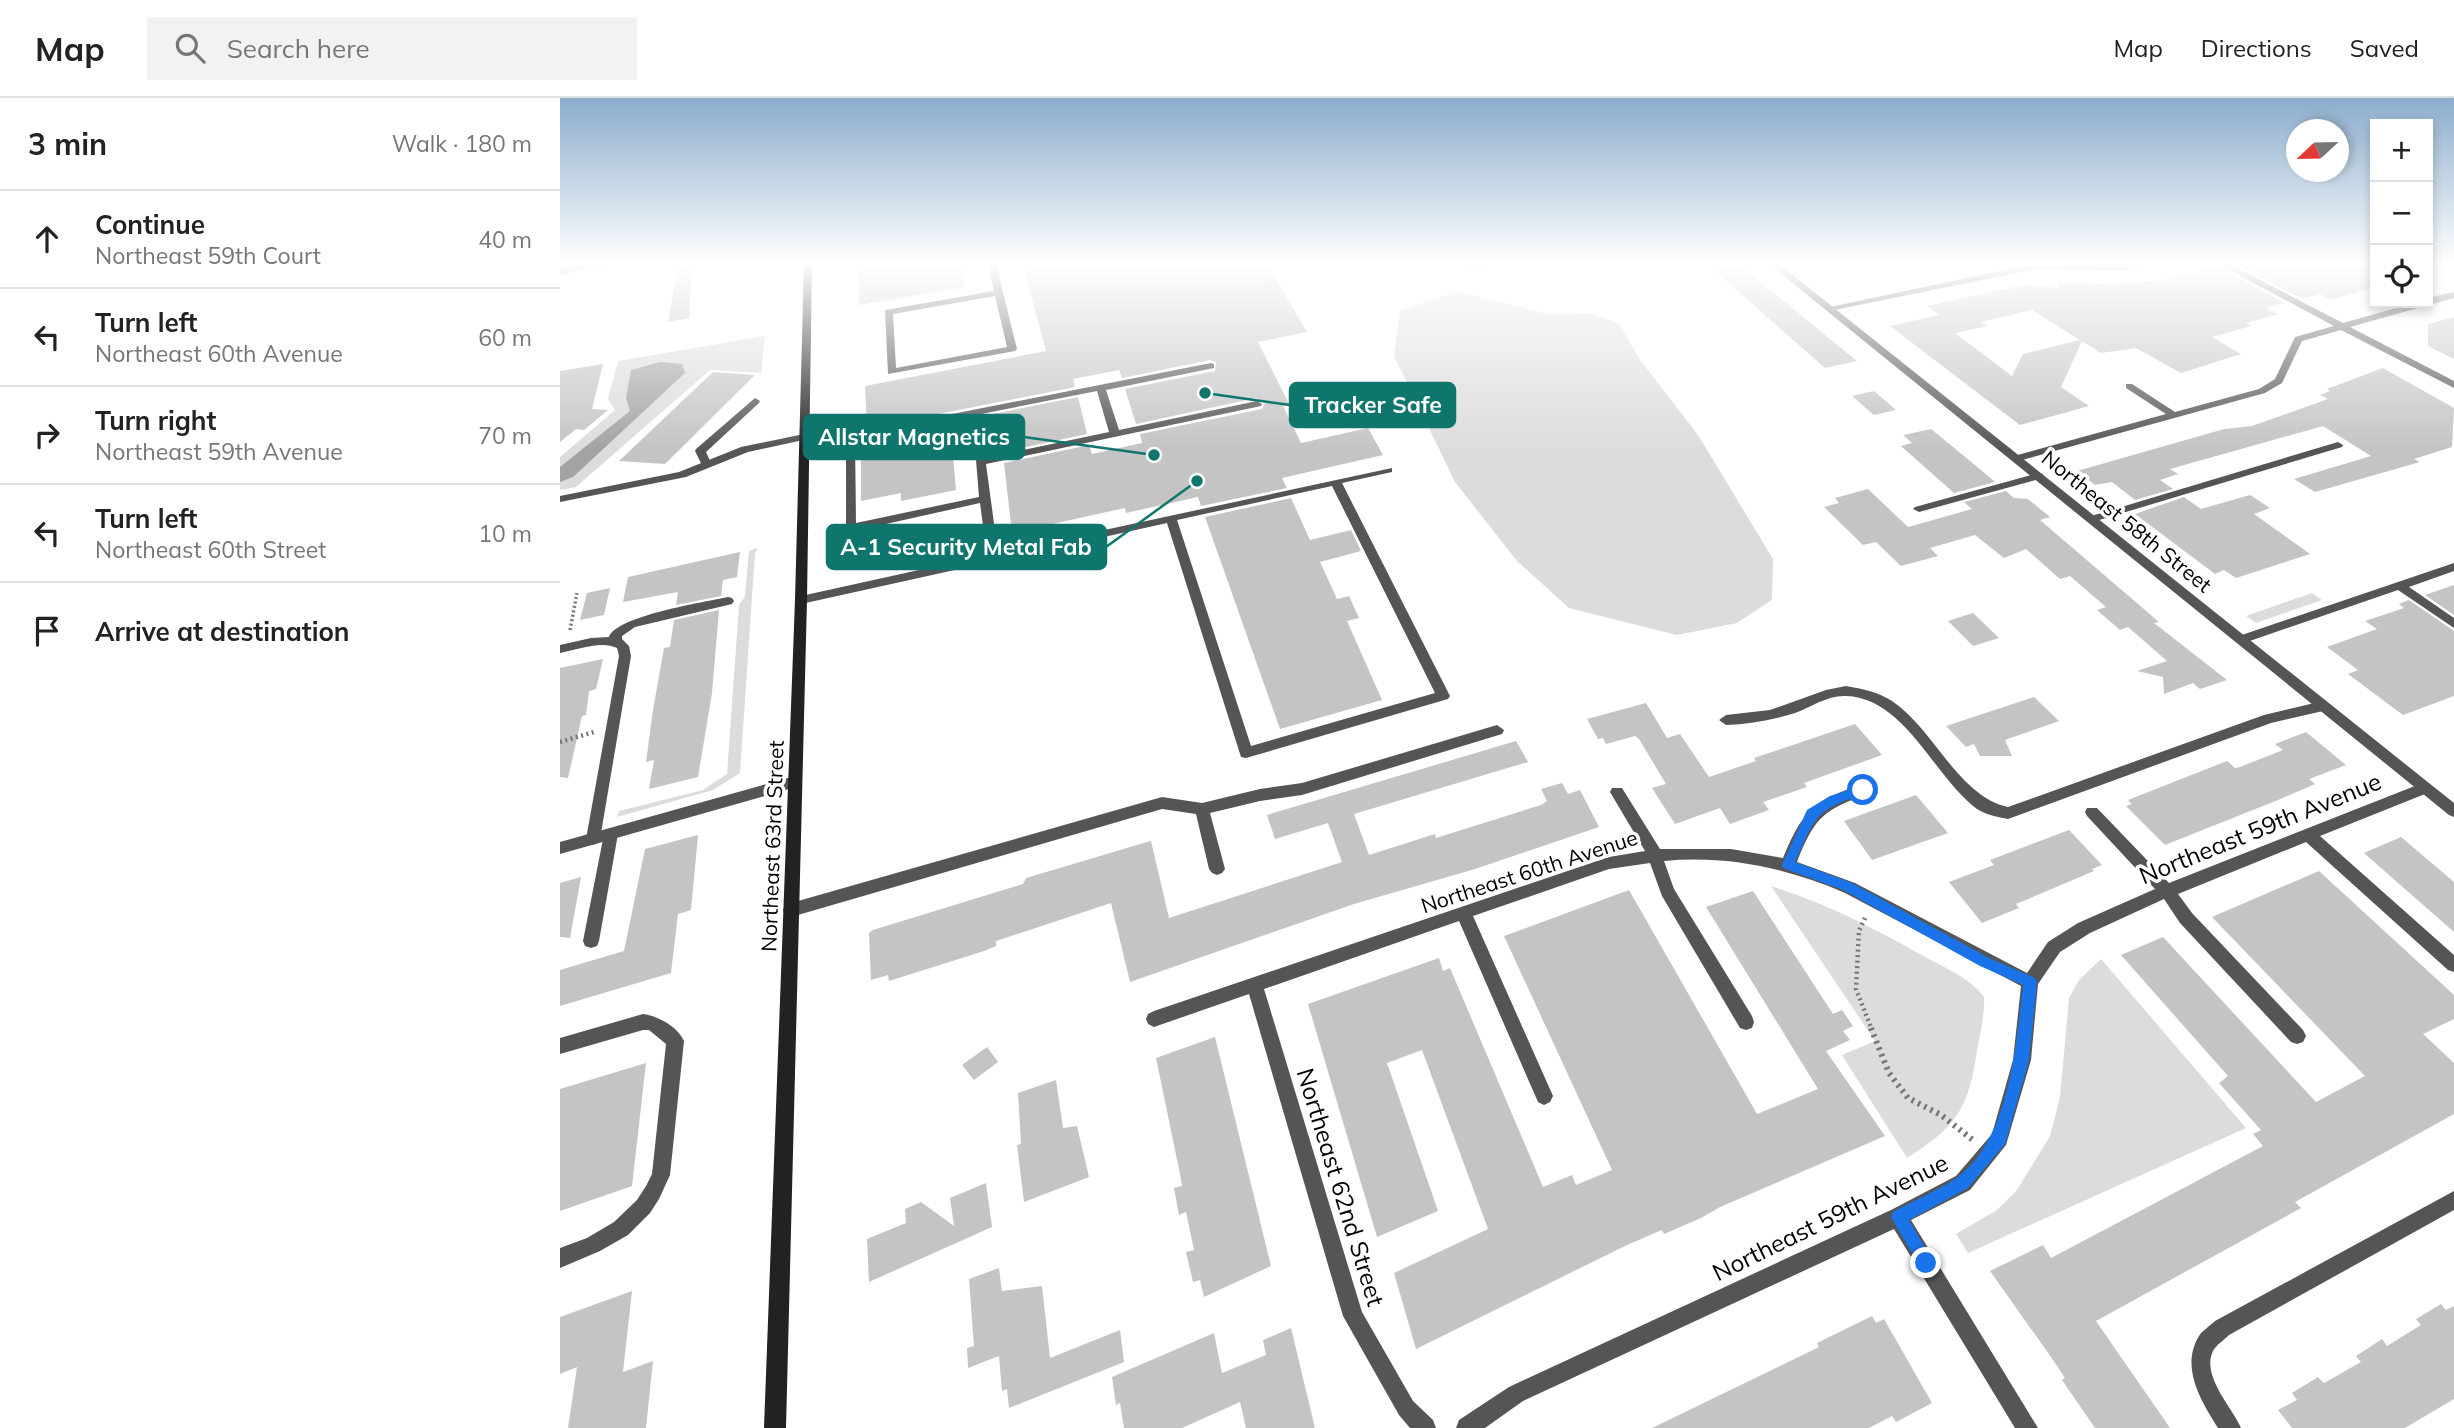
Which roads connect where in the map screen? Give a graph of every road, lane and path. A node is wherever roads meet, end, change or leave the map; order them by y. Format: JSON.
{"nodes":[{"id":1,"x":807,"y":326,"type":"edge"},
{"id":2,"x":889,"y":326,"type":"edge"},
{"id":3,"x":1007,"y":326,"type":"edge"},
{"id":4,"x":1852,"y":326,"type":"edge"},
{"id":5,"x":2335,"y":326,"type":"edge"},
{"id":6,"x":2340,"y":326,"type":"edge"},
{"id":7,"x":1211,"y":366,"type":"dead end"},
{"id":8,"x":2454,"y":385,"type":"edge"},
{"id":9,"x":2129,"y":386,"type":"dead end"},
{"id":10,"x":1101,"y":388,"type":"junction"},
{"id":11,"x":755,"y":401,"type":"dead end"},
{"id":12,"x":1257,"y":404,"type":"dead end"},
{"id":13,"x":2172,"y":414,"type":"junction"},
{"id":14,"x":1115,"y":434,"type":"junction"},
{"id":15,"x":804,"y":438,"type":"junction"},
{"id":16,"x":2338,"y":445,"type":"dead end"},
{"id":17,"x":2018,"y":458,"type":"junction"},
{"id":18,"x":706,"y":463,"type":"junction"},
{"id":19,"x":1388,"y":470,"type":"dead end"},
{"id":20,"x":2039,"y":475,"type":"junction"},
{"id":21,"x":1336,"y":482,"type":"junction"},
{"id":22,"x":560,"y":499,"type":"edge"},
{"id":23,"x":985,"y":499,"type":"junction"},
{"id":24,"x":1919,"y":509,"type":"dead end"},
{"id":25,"x":1171,"y":518,"type":"junction"},
{"id":26,"x":2092,"y":519,"type":"junction"},
{"id":27,"x":993,"y":558,"type":"junction"},
{"id":28,"x":2454,"y":567,"type":"edge"},
{"id":29,"x":2400,"y":586,"type":"junction"},
{"id":30,"x":577,"y":593,"type":"dead end"},
{"id":31,"x":801,"y":600,"type":"junction"},
{"id":32,"x":728,"y":601,"type":"dead end"},
{"id":33,"x":2454,"y":624,"type":"edge"},
{"id":34,"x":2240,"y":640,"type":"junction"},
{"id":35,"x":615,"y":641,"type":"junction"},
{"id":36,"x":563,"y":648,"type":"edge"},
{"id":37,"x":2323,"y":706,"type":"junction"},
{"id":38,"x":1726,"y":720,"type":"dead end"},
{"id":39,"x":612,"y":729,"type":"junction"},
{"id":40,"x":1497,"y":730,"type":"dead end"},
{"id":41,"x":560,"y":742,"type":"edge"},
{"id":42,"x":795,"y":782,"type":"junction"},
{"id":43,"x":2425,"y":788,"type":"junction"},
{"id":44,"x":1863,"y":790,"type":"dead end"},
{"id":45,"x":1617,"y":792,"type":"dead end"},
{"id":46,"x":1202,"y":809,"type":"junction"},
{"id":47,"x":2454,"y":811,"type":"edge"},
{"id":48,"x":2092,"y":812,"type":"dead end"},
{"id":49,"x":611,"y":834,"type":"junction"},
{"id":50,"x":2309,"y":835,"type":"junction"},
{"id":51,"x":593,"y":839,"type":"junction"},
{"id":52,"x":560,"y":848,"type":"edge"},
{"id":53,"x":1654,"y":853,"type":"junction"},
{"id":54,"x":1788,"y":865,"type":"junction"},
{"id":55,"x":1217,"y":869,"type":"dead end"},
{"id":56,"x":2167,"y":891,"type":"junction"},
{"id":57,"x":791,"y":910,"type":"junction"},
{"id":58,"x":1463,"y":912,"type":"junction"},
{"id":59,"x":1865,"y":918,"type":"dead end"},
{"id":60,"x":591,"y":941,"type":"dead end"},
{"id":61,"x":2454,"y":965,"type":"edge"},
{"id":62,"x":2030,"y":982,"type":"junction"},
{"id":63,"x":1255,"y":985,"type":"junction"},
{"id":64,"x":1154,"y":1020,"type":"dead end"},
{"id":65,"x":1746,"y":1022,"type":"dead end"},
{"id":66,"x":2297,"y":1036,"type":"dead end"},
{"id":67,"x":560,"y":1046,"type":"edge"},
{"id":68,"x":1544,"y":1096,"type":"dead end"},
{"id":69,"x":1955,"y":1125,"type":"dead end"},
{"id":70,"x":2454,"y":1200,"type":"edge"},
{"id":71,"x":1898,"y":1217,"type":"junction"},
{"id":72,"x":560,"y":1258,"type":"edge"},
{"id":73,"x":775,"y":1428,"type":"edge"},
{"id":74,"x":1424,"y":1428,"type":"edge"},
{"id":75,"x":1467,"y":1428,"type":"edge"},
{"id":76,"x":2026,"y":1428,"type":"edge"},
{"id":77,"x":2230,"y":1428,"type":"edge"}],
"edges":[{"from":1,"to":15,"type":"main road","name":"Northeast 63rd Street"},
{"from":2,"to":3,"type":"street"},
{"from":4,"to":17,"type":"street","name":"Northeast 58th Street"},
{"from":5,"to":13,"type":"street"},
{"from":6,"to":8,"type":"street"},
{"from":7,"to":10,"type":"street"},
{"from":9,"to":13,"type":"street"},
{"from":10,"to":14,"type":"street"},
{"from":10,"to":23,"type":"street"},
{"from":11,"to":18,"type":"street"},
{"from":12,"to":14,"type":"street"},
{"from":13,"to":17,"type":"street"},
{"from":14,"to":23,"type":"street"},
{"from":15,"to":18,"type":"street"},
{"from":15,"to":31,"type":"main road","name":"Northeast 63rd Street"},
{"from":16,"to":26,"type":"street"},
{"from":17,"to":20,"type":"street","name":"Northeast 58th Street"},
{"from":18,"to":22,"type":"street"},
{"from":19,"to":21,"type":"street"},
{"from":20,"to":24,"type":"street"},
{"from":20,"to":26,"type":"street","name":"Northeast 58th Street"},
{"from":21,"to":25,"type":"street"},
{"from":21,"to":25,"type":"street"},
{"from":23,"to":27,"type":"street"},
{"from":25,"to":27,"type":"street"},
{"from":26,"to":34,"type":"street","name":"Northeast 58th Street"},
{"from":27,"to":31,"type":"street"},
{"from":28,"to":29,"type":"street"},
{"from":29,"to":33,"type":"street"},
{"from":29,"to":34,"type":"street"},
{"from":30,"to":36,"type":"path"},
{"from":31,"to":42,"type":"main road","name":"Northeast 63rd Street"},
{"from":32,"to":35,"type":"street"},
{"from":34,"to":37,"type":"street","name":"Northeast 58th Street"},
{"from":35,"to":36,"type":"street"},
{"from":35,"to":39,"type":"street"},
{"from":37,"to":38,"type":"street"},
{"from":37,"to":43,"type":"street","name":"Northeast 58th Street"},
{"from":39,"to":41,"type":"path"},
{"from":39,"to":51,"type":"street"},
{"from":40,"to":46,"type":"street"},
{"from":42,"to":49,"type":"street"},
{"from":42,"to":57,"type":"main road","name":"Northeast 63rd Street"},
{"from":43,"to":47,"type":"street","name":"Northeast 58th Street"},
{"from":43,"to":50,"type":"street","name":"Northeast 59th Avenue"},
{"from":44,"to":54,"type":"street"},
{"from":45,"to":53,"type":"street"},
{"from":46,"to":55,"type":"street"},
{"from":46,"to":57,"type":"street"},
{"from":48,"to":56,"type":"street"},
{"from":49,"to":51,"type":"street"},
{"from":49,"to":60,"type":"street"},
{"from":50,"to":56,"type":"street","name":"Northeast 59th Avenue"},
{"from":50,"to":61,"type":"street"},
{"from":51,"to":52,"type":"street"},
{"from":53,"to":54,"type":"street","name":"Northeast 60th Avenue"},
{"from":53,"to":58,"type":"street","name":"Northeast 60th Avenue"},
{"from":53,"to":65,"type":"street"},
{"from":54,"to":62,"type":"street","name":"Northeast 60th Avenue"},
{"from":56,"to":62,"type":"street","name":"Northeast 59th Avenue"},
{"from":56,"to":66,"type":"street"},
{"from":57,"to":73,"type":"main road","name":"Northeast 63rd Street"},
{"from":58,"to":63,"type":"street","name":"Northeast 60th Avenue"},
{"from":58,"to":68,"type":"street"},
{"from":59,"to":69,"type":"path"},
{"from":62,"to":71,"type":"street","name":"Northeast 59th Avenue"},
{"from":63,"to":64,"type":"street","name":"Northeast 60th Avenue"},
{"from":63,"to":74,"type":"street","name":"Northeast 62nd Street"},
{"from":67,"to":72,"type":"street"},
{"from":70,"to":77,"type":"street"},
{"from":71,"to":75,"type":"street","name":"Northeast 59th Avenue"},
{"from":71,"to":76,"type":"street"}]}
